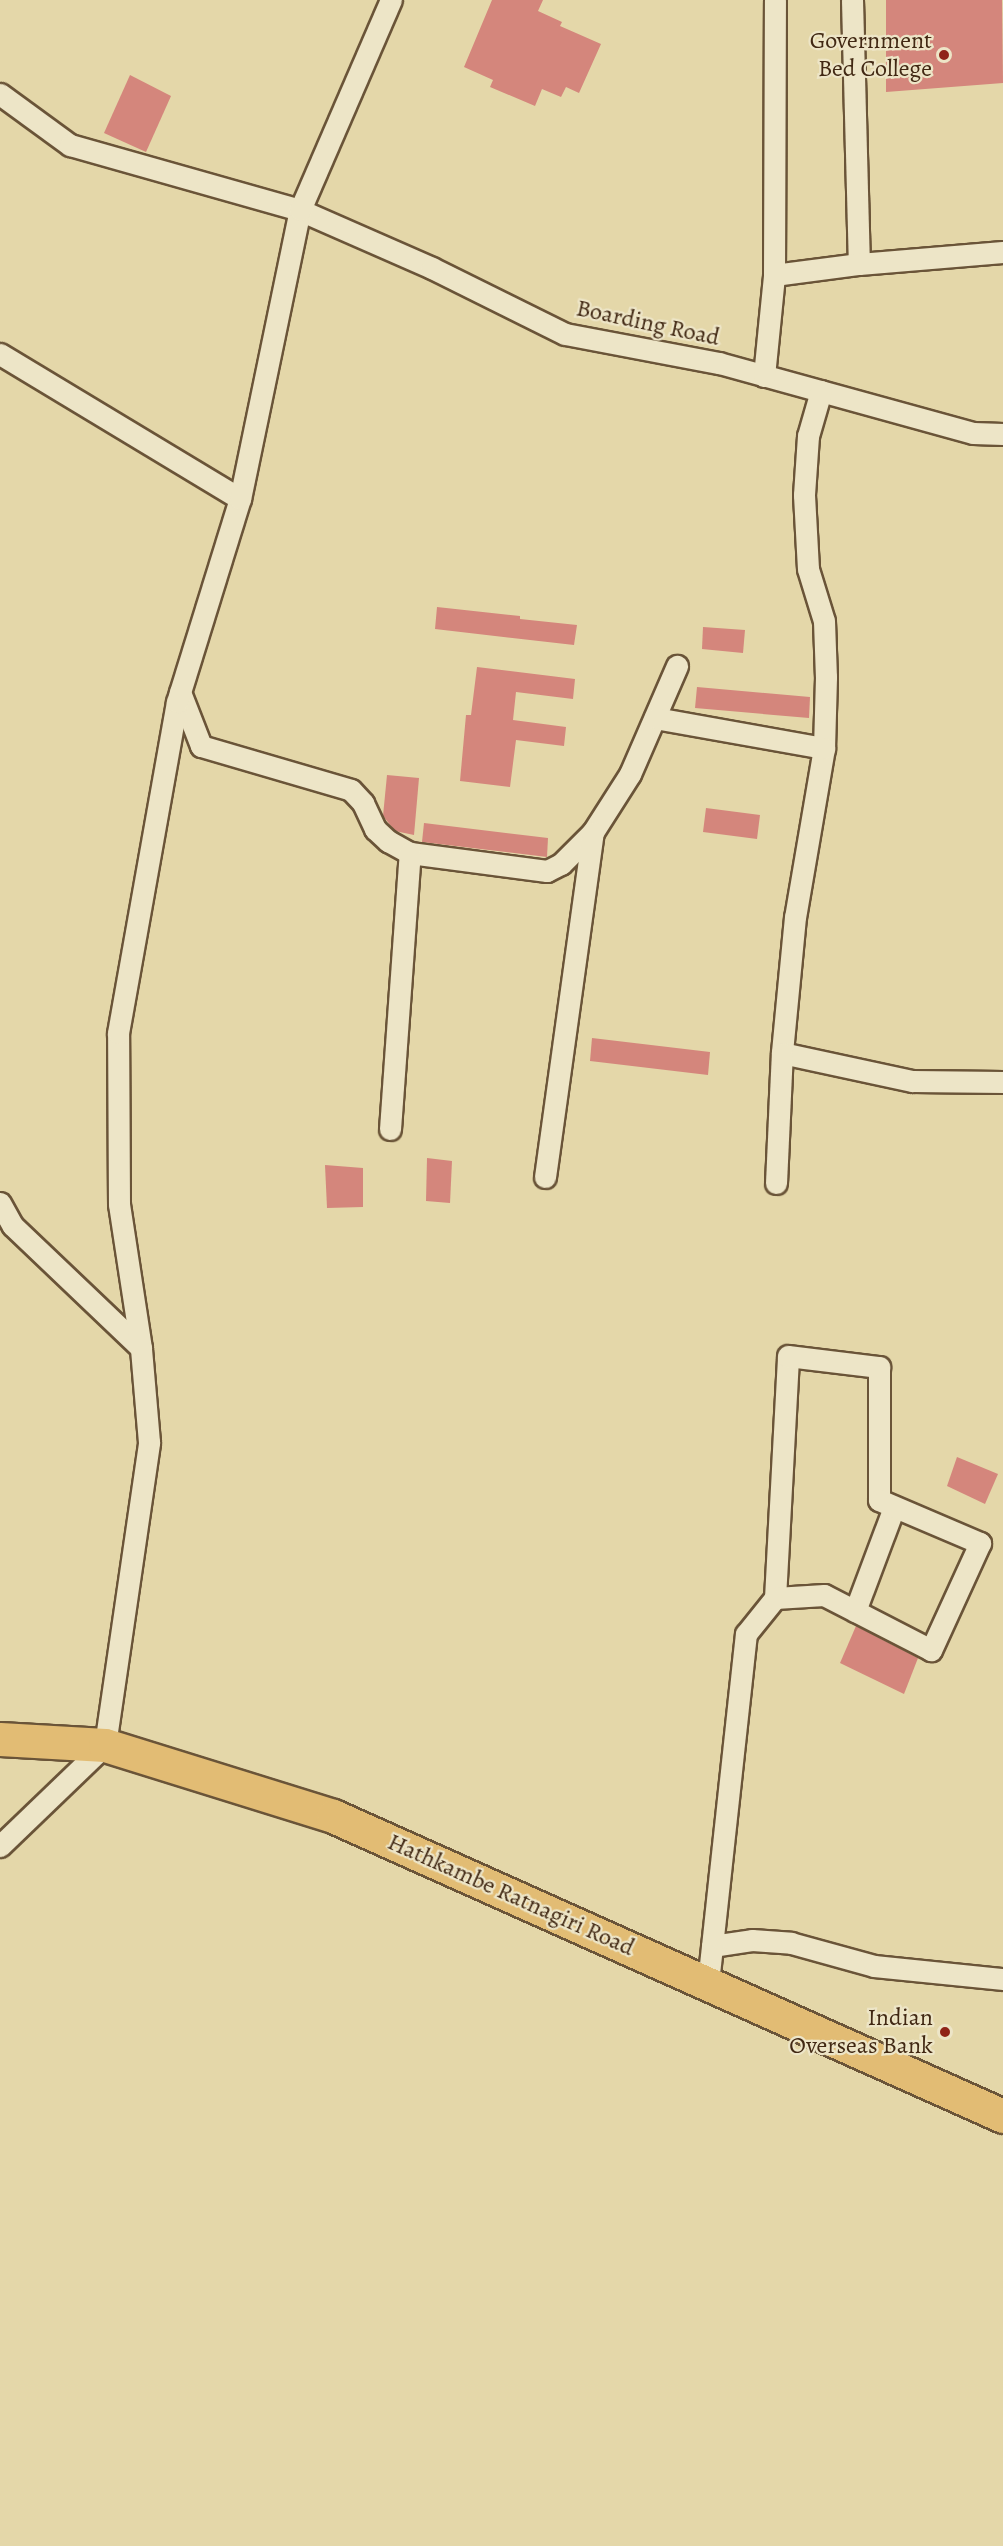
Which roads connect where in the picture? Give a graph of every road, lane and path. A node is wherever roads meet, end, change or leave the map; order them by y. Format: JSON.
{"nodes":[{"id":1,"x":391,"y":0,"type":"edge"},
{"id":2,"x":775,"y":0,"type":"edge"},
{"id":3,"x":852,"y":0,"type":"edge"},
{"id":4,"x":0,"y":94,"type":"edge"},
{"id":5,"x":300,"y":210,"type":"junction"},
{"id":6,"x":1003,"y":252,"type":"edge"},
{"id":7,"x":859,"y":264,"type":"junction"},
{"id":8,"x":774,"y":275,"type":"junction"},
{"id":9,"x":0,"y":354,"type":"edge"},
{"id":10,"x":764,"y":375,"type":"junction"},
{"id":11,"x":820,"y":391,"type":"junction"},
{"id":12,"x":1003,"y":434,"type":"edge"},
{"id":13,"x":240,"y":499,"type":"junction"},
{"id":14,"x":677,"y":666,"type":"dead end"},
{"id":15,"x":180,"y":692,"type":"junction"},
{"id":16,"x":655,"y":718,"type":"junction"},
{"id":17,"x":824,"y":748,"type":"junction"},
{"id":18,"x":593,"y":832,"type":"junction"},
{"id":19,"x":410,"y":854,"type":"junction"},
{"id":20,"x":782,"y":1053,"type":"junction"},
{"id":21,"x":1003,"y":1082,"type":"edge"},
{"id":22,"x":390,"y":1130,"type":"dead end"},
{"id":23,"x":545,"y":1177,"type":"dead end"},
{"id":24,"x":776,"y":1183,"type":"dead end"},
{"id":25,"x":0,"y":1203,"type":"edge"},
{"id":26,"x":141,"y":1348,"type":"junction"},
{"id":27,"x":894,"y":1507,"type":"junction"},
{"id":28,"x":775,"y":1598,"type":"junction"},
{"id":29,"x":855,"y":1611,"type":"junction"},
{"id":30,"x":0,"y":1720,"type":"edge"},
{"id":31,"x":106,"y":1737,"type":"junction"},
{"id":32,"x":0,"y":1739,"type":"edge"},
{"id":33,"x":0,"y":1846,"type":"edge"},
{"id":34,"x":710,"y":1964,"type":"junction"},
{"id":35,"x":1003,"y":1979,"type":"edge"},
{"id":36,"x":1003,"y":2095,"type":"edge"},
{"id":37,"x":1003,"y":2115,"type":"edge"}],
"edges":[{"from":1,"to":5,"type":"street"},
{"from":2,"to":8,"type":"street"},
{"from":3,"to":7,"type":"street"},
{"from":4,"to":5,"type":"street","name":"Boarding Road"},
{"from":5,"to":10,"type":"street","name":"Boarding Road"},
{"from":5,"to":13,"type":"street"},
{"from":6,"to":7,"type":"street"},
{"from":7,"to":8,"type":"street"},
{"from":8,"to":10,"type":"street"},
{"from":9,"to":13,"type":"street"},
{"from":10,"to":11,"type":"street","name":"Boarding Road"},
{"from":11,"to":12,"type":"street","name":"Boarding Road"},
{"from":11,"to":17,"type":"street"},
{"from":13,"to":15,"type":"street"},
{"from":14,"to":16,"type":"street"},
{"from":15,"to":19,"type":"street"},
{"from":15,"to":26,"type":"street"},
{"from":16,"to":17,"type":"street"},
{"from":16,"to":18,"type":"street"},
{"from":17,"to":20,"type":"street"},
{"from":18,"to":19,"type":"street"},
{"from":18,"to":23,"type":"street"},
{"from":19,"to":22,"type":"street"},
{"from":20,"to":21,"type":"street"},
{"from":20,"to":24,"type":"street"},
{"from":25,"to":26,"type":"street"},
{"from":26,"to":31,"type":"street"},
{"from":27,"to":28,"type":"street"},
{"from":27,"to":29,"type":"street"},
{"from":27,"to":29,"type":"street"},
{"from":28,"to":29,"type":"street"},
{"from":28,"to":34,"type":"street"},
{"from":30,"to":31,"type":"main road"},
{"from":31,"to":32,"type":"main road","name":"Hathkambe Ratnagiri Road"},
{"from":31,"to":33,"type":"street"},
{"from":31,"to":34,"type":"main road","name":"Hathkambe Ratnagiri Road"},
{"from":34,"to":35,"type":"street"},
{"from":34,"to":36,"type":"main road"},
{"from":34,"to":37,"type":"main road","name":"Hathkambe Ratnagiri Road"}]}
